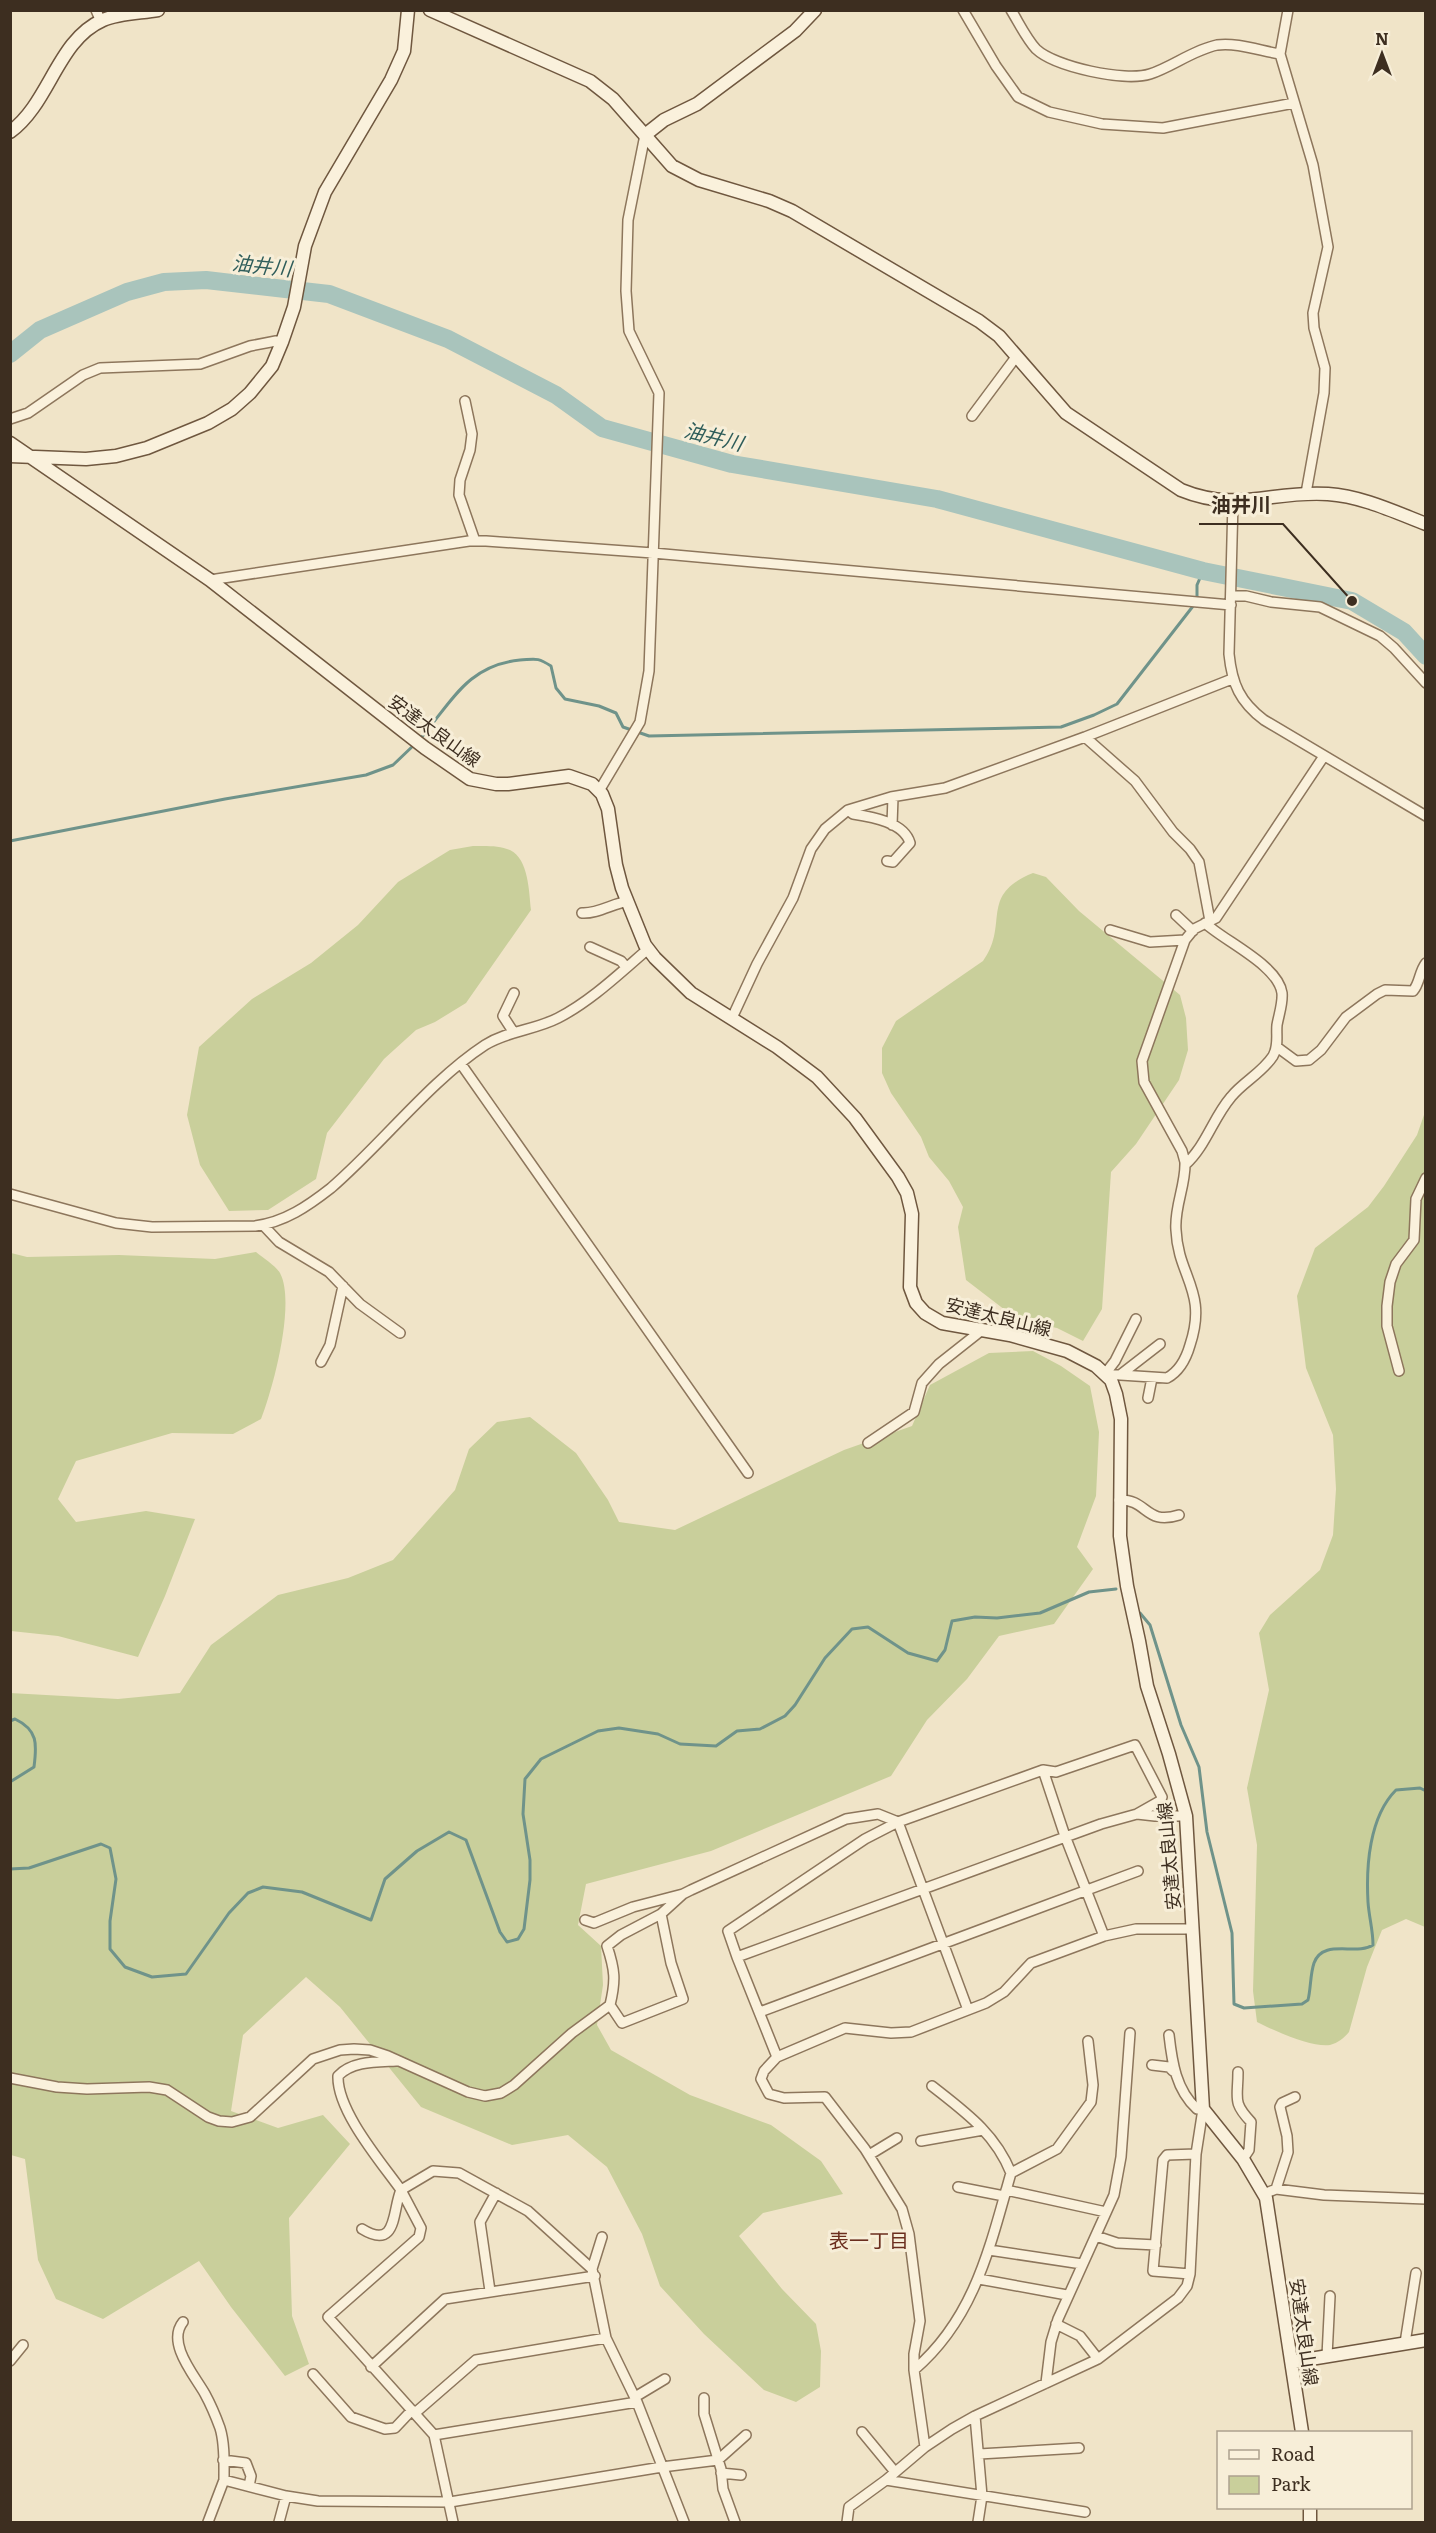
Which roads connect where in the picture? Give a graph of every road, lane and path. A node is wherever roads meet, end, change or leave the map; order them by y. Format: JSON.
{"nodes":[{"id":1,"x":158,"y":10,"type":"edge"},
{"id":2,"x":408,"y":10,"type":"edge"},
{"id":3,"x":430,"y":10,"type":"edge"},
{"id":4,"x":815,"y":10,"type":"edge"},
{"id":5,"x":963,"y":10,"type":"edge"},
{"id":6,"x":1011,"y":10,"type":"edge"},
{"id":7,"x":1288,"y":10,"type":"edge"},
{"id":8,"x":98,"y":16,"type":"edge"},
{"id":9,"x":1280,"y":54,"type":"junction"},
{"id":10,"x":1294,"y":103,"type":"junction"},
{"id":11,"x":10,"y":132,"type":"edge"},
{"id":12,"x":645,"y":135,"type":"junction"},
{"id":13,"x":282,"y":342,"type":"junction"},
{"id":14,"x":1016,"y":357,"type":"junction"},
{"id":15,"x":465,"y":401,"type":"dead end"},
{"id":16,"x":972,"y":416,"type":"dead end"},
{"id":17,"x":10,"y":419,"type":"edge"},
{"id":18,"x":10,"y":443,"type":"edge"},
{"id":19,"x":10,"y":456,"type":"edge"},
{"id":20,"x":26,"y":456,"type":"junction"},
{"id":21,"x":1306,"y":493,"type":"junction"},
{"id":22,"x":1233,"y":502,"type":"junction"},
{"id":23,"x":1425,"y":524,"type":"edge"},
{"id":24,"x":475,"y":541,"type":"junction"},
{"id":25,"x":653,"y":553,"type":"junction"},
{"id":26,"x":210,"y":580,"type":"junction"},
{"id":27,"x":1231,"y":600,"type":"junction"},
{"id":28,"x":1232,"y":679,"type":"junction"},
{"id":29,"x":1425,"y":683,"type":"edge"},
{"id":30,"x":1084,"y":737,"type":"junction"},
{"id":31,"x":1324,"y":756,"type":"junction"},
{"id":32,"x":599,"y":791,"type":"junction"},
{"id":33,"x":893,"y":797,"type":"junction"},
{"id":34,"x":848,"y":810,"type":"junction"},
{"id":35,"x":1425,"y":816,"type":"edge"},
{"id":36,"x":892,"y":825,"type":"junction"},
{"id":37,"x":887,"y":861,"type":"dead end"},
{"id":38,"x":628,"y":902,"type":"junction"},
{"id":39,"x":582,"y":913,"type":"dead end"},
{"id":40,"x":1176,"y":915,"type":"dead end"},
{"id":41,"x":1207,"y":922,"type":"junction"},
{"id":42,"x":1110,"y":930,"type":"dead end"},
{"id":43,"x":1193,"y":931,"type":"junction"},
{"id":44,"x":1185,"y":940,"type":"junction"},
{"id":45,"x":590,"y":947,"type":"dead end"},
{"id":46,"x":648,"y":949,"type":"junction"},
{"id":47,"x":1425,"y":963,"type":"edge"},
{"id":48,"x":627,"y":967,"type":"junction"},
{"id":49,"x":514,"y":993,"type":"dead end"},
{"id":50,"x":732,"y":1018,"type":"junction"},
{"id":51,"x":514,"y":1033,"type":"junction"},
{"id":52,"x":1277,"y":1047,"type":"junction"},
{"id":53,"x":461,"y":1064,"type":"junction"},
{"id":54,"x":1185,"y":1165,"type":"junction"},
{"id":55,"x":1425,"y":1178,"type":"edge"},
{"id":56,"x":10,"y":1194,"type":"edge"},
{"id":57,"x":263,"y":1225,"type":"junction"},
{"id":58,"x":343,"y":1286,"type":"junction"},
{"id":59,"x":1136,"y":1319,"type":"dead end"},
{"id":60,"x":982,"y":1330,"type":"junction"},
{"id":61,"x":400,"y":1333,"type":"dead end"},
{"id":62,"x":1160,"y":1344,"type":"dead end"},
{"id":63,"x":321,"y":1362,"type":"dead end"},
{"id":64,"x":1399,"y":1371,"type":"dead end"},
{"id":65,"x":1105,"y":1374,"type":"junction"},
{"id":66,"x":1120,"y":1375,"type":"junction"},
{"id":67,"x":1152,"y":1378,"type":"junction"},
{"id":68,"x":1148,"y":1398,"type":"dead end"},
{"id":69,"x":868,"y":1443,"type":"dead end"},
{"id":70,"x":748,"y":1473,"type":"dead end"},
{"id":71,"x":1119,"y":1500,"type":"junction"},
{"id":72,"x":1179,"y":1515,"type":"dead end"},
{"id":73,"x":1043,"y":1770,"type":"junction"},
{"id":74,"x":1137,"y":1814,"type":"junction"},
{"id":75,"x":1186,"y":1816,"type":"junction"},
{"id":76,"x":898,"y":1822,"type":"junction"},
{"id":77,"x":1065,"y":1836,"type":"junction"},
{"id":78,"x":1138,"y":1871,"type":"dead end"},
{"id":79,"x":922,"y":1889,"type":"junction"},
{"id":80,"x":1087,"y":1890,"type":"junction"},
{"id":81,"x":683,"y":1894,"type":"junction"},
{"id":82,"x":661,"y":1914,"type":"junction"},
{"id":83,"x":585,"y":1920,"type":"dead end"},
{"id":84,"x":1192,"y":1929,"type":"junction"},
{"id":85,"x":1104,"y":1936,"type":"junction"},
{"id":86,"x":942,"y":1944,"type":"junction"},
{"id":87,"x":737,"y":1957,"type":"junction"},
{"id":88,"x":610,"y":2005,"type":"junction"},
{"id":89,"x":968,"y":2010,"type":"junction"},
{"id":90,"x":760,"y":2012,"type":"junction"},
{"id":91,"x":1130,"y":2033,"type":"dead end"},
{"id":92,"x":1169,"y":2035,"type":"dead end"},
{"id":93,"x":1088,"y":2041,"type":"dead end"},
{"id":94,"x":777,"y":2057,"type":"junction"},
{"id":95,"x":398,"y":2061,"type":"junction"},
{"id":96,"x":1152,"y":2065,"type":"dead end"},
{"id":97,"x":1173,"y":2071,"type":"junction"},
{"id":98,"x":1238,"y":2072,"type":"dead end"},
{"id":99,"x":10,"y":2078,"type":"edge"},
{"id":100,"x":1248,"y":2080,"type":"dead end"},
{"id":101,"x":932,"y":2086,"type":"dead end"},
{"id":102,"x":1238,"y":2086,"type":"junction"},
{"id":103,"x":1295,"y":2097,"type":"dead end"},
{"id":104,"x":1203,"y":2109,"type":"junction"},
{"id":105,"x":983,"y":2130,"type":"junction"},
{"id":106,"x":897,"y":2138,"type":"dead end"},
{"id":107,"x":921,"y":2141,"type":"dead end"},
{"id":108,"x":1196,"y":2154,"type":"junction"},
{"id":109,"x":869,"y":2155,"type":"junction"},
{"id":110,"x":1243,"y":2159,"type":"junction"},
{"id":111,"x":1011,"y":2173,"type":"junction"},
{"id":112,"x":958,"y":2187,"type":"dead end"},
{"id":113,"x":1276,"y":2189,"type":"junction"},
{"id":114,"x":401,"y":2190,"type":"junction"},
{"id":115,"x":496,"y":2193,"type":"junction"},
{"id":116,"x":1005,"y":2193,"type":"junction"},
{"id":117,"x":1264,"y":2194,"type":"junction"},
{"id":118,"x":1425,"y":2199,"type":"edge"},
{"id":119,"x":1106,"y":2212,"type":"junction"},
{"id":120,"x":362,"y":2229,"type":"dead end"},
{"id":121,"x":1096,"y":2236,"type":"junction"},
{"id":122,"x":602,"y":2237,"type":"dead end"},
{"id":123,"x":1156,"y":2245,"type":"junction"},
{"id":124,"x":989,"y":2250,"type":"junction"},
{"id":125,"x":1082,"y":2264,"type":"junction"},
{"id":126,"x":593,"y":2273,"type":"junction"},
{"id":127,"x":1416,"y":2273,"type":"dead end"},
{"id":128,"x":1190,"y":2274,"type":"junction"},
{"id":129,"x":979,"y":2279,"type":"junction"},
{"id":130,"x":490,"y":2291,"type":"junction"},
{"id":131,"x":1067,"y":2295,"type":"junction"},
{"id":132,"x":1330,"y":2296,"type":"dead end"},
{"id":133,"x":183,"y":2322,"type":"dead end"},
{"id":134,"x":1056,"y":2324,"type":"junction"},
{"id":135,"x":606,"y":2338,"type":"junction"},
{"id":136,"x":1425,"y":2340,"type":"edge"},
{"id":137,"x":1404,"y":2343,"type":"junction"},
{"id":138,"x":23,"y":2345,"type":"dead end"},
{"id":139,"x":1327,"y":2356,"type":"junction"},
{"id":140,"x":1098,"y":2359,"type":"junction"},
{"id":141,"x":10,"y":2361,"type":"edge"},
{"id":142,"x":1292,"y":2362,"type":"junction"},
{"id":143,"x":372,"y":2367,"type":"junction"},
{"id":144,"x":914,"y":2370,"type":"junction"},
{"id":145,"x":313,"y":2374,"type":"dead end"},
{"id":146,"x":665,"y":2379,"type":"dead end"},
{"id":147,"x":1046,"y":2383,"type":"junction"},
{"id":148,"x":704,"y":2398,"type":"dead end"},
{"id":149,"x":636,"y":2399,"type":"junction"},
{"id":150,"x":414,"y":2412,"type":"junction"},
{"id":151,"x":975,"y":2416,"type":"junction"},
{"id":152,"x":1302,"y":2431,"type":"edge"},
{"id":153,"x":862,"y":2432,"type":"dead end"},
{"id":154,"x":434,"y":2435,"type":"junction"},
{"id":155,"x":746,"y":2435,"type":"dead end"},
{"id":156,"x":925,"y":2447,"type":"junction"},
{"id":157,"x":1079,"y":2448,"type":"dead end"},
{"id":158,"x":979,"y":2454,"type":"junction"},
{"id":159,"x":223,"y":2460,"type":"junction"},
{"id":160,"x":718,"y":2460,"type":"junction"},
{"id":161,"x":662,"y":2467,"type":"junction"},
{"id":162,"x":895,"y":2472,"type":"junction"},
{"id":163,"x":721,"y":2473,"type":"junction"},
{"id":164,"x":741,"y":2475,"type":"dead end"},
{"id":165,"x":224,"y":2480,"type":"junction"},
{"id":166,"x":886,"y":2480,"type":"junction"},
{"id":167,"x":249,"y":2486,"type":"junction"},
{"id":168,"x":286,"y":2496,"type":"junction"},
{"id":169,"x":982,"y":2496,"type":"junction"},
{"id":170,"x":450,"y":2502,"type":"junction"},
{"id":171,"x":1085,"y":2512,"type":"dead end"},
{"id":172,"x":208,"y":2523,"type":"edge"},
{"id":173,"x":279,"y":2523,"type":"edge"},
{"id":174,"x":453,"y":2523,"type":"edge"},
{"id":175,"x":684,"y":2523,"type":"edge"},
{"id":176,"x":735,"y":2523,"type":"edge"},
{"id":177,"x":847,"y":2523,"type":"edge"},
{"id":178,"x":978,"y":2523,"type":"edge"}],
"edges":[{"from":1,"to":8,"type":"main road"},
{"from":2,"to":13,"type":"main road"},
{"from":3,"to":12,"type":"main road"},
{"from":4,"to":12,"type":"main road"},
{"from":5,"to":10,"type":"street"},
{"from":6,"to":9,"type":"street"},
{"from":7,"to":9,"type":"street"},
{"from":8,"to":11,"type":"main road"},
{"from":9,"to":10,"type":"street"},
{"from":10,"to":21,"type":"street"},
{"from":12,"to":14,"type":"main road"},
{"from":12,"to":25,"type":"street"},
{"from":13,"to":17,"type":"street"},
{"from":13,"to":20,"type":"main road"},
{"from":14,"to":16,"type":"street"},
{"from":14,"to":22,"type":"main road"},
{"from":15,"to":24,"type":"street"},
{"from":18,"to":20,"type":"main road","name":"安達太良山線"},
{"from":19,"to":20,"type":"main road"},
{"from":20,"to":26,"type":"main road","name":"安達太良山線"},
{"from":21,"to":22,"type":"main road"},
{"from":21,"to":23,"type":"main road"},
{"from":22,"to":27,"type":"street"},
{"from":24,"to":25,"type":"street"},
{"from":24,"to":26,"type":"street"},
{"from":25,"to":27,"type":"street"},
{"from":25,"to":32,"type":"street"},
{"from":26,"to":32,"type":"main road","name":"安達太良山線"},
{"from":27,"to":28,"type":"street"},
{"from":27,"to":29,"type":"street"},
{"from":28,"to":30,"type":"street"},
{"from":28,"to":31,"type":"street"},
{"from":30,"to":33,"type":"street"},
{"from":30,"to":41,"type":"street"},
{"from":31,"to":35,"type":"street"},
{"from":31,"to":41,"type":"street"},
{"from":32,"to":38,"type":"main road","name":"安達太良山線"},
{"from":33,"to":34,"type":"street"},
{"from":33,"to":36,"type":"street"},
{"from":34,"to":36,"type":"street"},
{"from":34,"to":50,"type":"street"},
{"from":36,"to":37,"type":"street"},
{"from":38,"to":39,"type":"street"},
{"from":38,"to":46,"type":"main road","name":"安達太良山線"},
{"from":40,"to":43,"type":"street"},
{"from":41,"to":43,"type":"street"},
{"from":41,"to":52,"type":"street"},
{"from":42,"to":44,"type":"street"},
{"from":43,"to":44,"type":"street"},
{"from":44,"to":54,"type":"street"},
{"from":45,"to":48,"type":"street"},
{"from":46,"to":48,"type":"street"},
{"from":46,"to":50,"type":"main road","name":"安達太良山線"},
{"from":47,"to":52,"type":"street"},
{"from":48,"to":51,"type":"street"},
{"from":49,"to":51,"type":"street"},
{"from":50,"to":60,"type":"main road","name":"安達太良山線"},
{"from":51,"to":53,"type":"street"},
{"from":52,"to":54,"type":"street"},
{"from":53,"to":57,"type":"street"},
{"from":53,"to":70,"type":"street"},
{"from":54,"to":67,"type":"street"},
{"from":55,"to":64,"type":"street"},
{"from":56,"to":57,"type":"street"},
{"from":57,"to":58,"type":"street"},
{"from":58,"to":61,"type":"street"},
{"from":58,"to":63,"type":"street"},
{"from":59,"to":65,"type":"street"},
{"from":60,"to":65,"type":"main road","name":"安達太良山線"},
{"from":60,"to":69,"type":"street"},
{"from":62,"to":66,"type":"street"},
{"from":65,"to":66,"type":"street"},
{"from":65,"to":71,"type":"main road","name":"安達太良山線"},
{"from":66,"to":67,"type":"street"},
{"from":67,"to":68,"type":"street"},
{"from":71,"to":72,"type":"street"},
{"from":71,"to":75,"type":"main road","name":"安達太良山線"},
{"from":73,"to":74,"type":"street"},
{"from":73,"to":76,"type":"street"},
{"from":73,"to":77,"type":"street"},
{"from":74,"to":75,"type":"street"},
{"from":74,"to":77,"type":"street"},
{"from":75,"to":84,"type":"main road","name":"安達太良山線"},
{"from":76,"to":79,"type":"street"},
{"from":76,"to":81,"type":"street"},
{"from":76,"to":87,"type":"street"},
{"from":77,"to":79,"type":"street"},
{"from":77,"to":80,"type":"street"},
{"from":78,"to":80,"type":"street"},
{"from":79,"to":86,"type":"street"},
{"from":79,"to":87,"type":"street"},
{"from":80,"to":85,"type":"street"},
{"from":80,"to":86,"type":"street"},
{"from":81,"to":82,"type":"street"},
{"from":81,"to":83,"type":"street"},
{"from":82,"to":88,"type":"street"},
{"from":82,"to":88,"type":"street"},
{"from":84,"to":85,"type":"street"},
{"from":84,"to":104,"type":"main road","name":"安達太良山線"},
{"from":85,"to":89,"type":"street"},
{"from":86,"to":89,"type":"street"},
{"from":86,"to":90,"type":"street"},
{"from":87,"to":90,"type":"street"},
{"from":88,"to":95,"type":"street"},
{"from":89,"to":94,"type":"street"},
{"from":90,"to":94,"type":"street"},
{"from":91,"to":119,"type":"street"},
{"from":92,"to":97,"type":"street"},
{"from":93,"to":111,"type":"street"},
{"from":94,"to":109,"type":"street"},
{"from":95,"to":99,"type":"street"},
{"from":95,"to":114,"type":"street"},
{"from":96,"to":97,"type":"street"},
{"from":97,"to":104,"type":"street"},
{"from":98,"to":102,"type":"street"},
{"from":100,"to":102,"type":"street"},
{"from":101,"to":105,"type":"street"},
{"from":102,"to":110,"type":"street"},
{"from":103,"to":113,"type":"street"},
{"from":104,"to":108,"type":"street"},
{"from":104,"to":110,"type":"main road","name":"安達太良山線"},
{"from":105,"to":107,"type":"street"},
{"from":105,"to":111,"type":"street"},
{"from":106,"to":109,"type":"street"},
{"from":108,"to":123,"type":"street"},
{"from":108,"to":128,"type":"street"},
{"from":109,"to":144,"type":"street"},
{"from":110,"to":117,"type":"main road","name":"安達太良山線"},
{"from":111,"to":116,"type":"street"},
{"from":112,"to":116,"type":"street"},
{"from":113,"to":117,"type":"street"},
{"from":113,"to":118,"type":"street"},
{"from":114,"to":115,"type":"street"},
{"from":114,"to":120,"type":"street"},
{"from":114,"to":143,"type":"street"},
{"from":115,"to":126,"type":"street"},
{"from":115,"to":130,"type":"street"},
{"from":116,"to":119,"type":"street"},
{"from":116,"to":124,"type":"street"},
{"from":117,"to":142,"type":"main road","name":"安達太良山線"},
{"from":119,"to":121,"type":"street"},
{"from":121,"to":123,"type":"street"},
{"from":121,"to":125,"type":"street"},
{"from":122,"to":126,"type":"street"},
{"from":123,"to":128,"type":"street"},
{"from":124,"to":125,"type":"street"},
{"from":124,"to":129,"type":"street"},
{"from":125,"to":131,"type":"street"},
{"from":126,"to":130,"type":"street"},
{"from":126,"to":135,"type":"street"},
{"from":127,"to":137,"type":"street"},
{"from":128,"to":140,"type":"street"},
{"from":129,"to":131,"type":"street"},
{"from":129,"to":144,"type":"street"},
{"from":130,"to":143,"type":"street"},
{"from":131,"to":134,"type":"street"},
{"from":132,"to":139,"type":"street"},
{"from":133,"to":159,"type":"street"},
{"from":134,"to":140,"type":"street"},
{"from":134,"to":147,"type":"street"},
{"from":135,"to":149,"type":"street"},
{"from":135,"to":150,"type":"street"},
{"from":136,"to":137,"type":"main road"},
{"from":137,"to":139,"type":"main road"},
{"from":138,"to":141,"type":"street"},
{"from":139,"to":142,"type":"main road"},
{"from":140,"to":147,"type":"street"},
{"from":142,"to":152,"type":"main road","name":"安達太良山線"},
{"from":143,"to":150,"type":"street"},
{"from":144,"to":156,"type":"street"},
{"from":145,"to":150,"type":"street"},
{"from":146,"to":149,"type":"street"},
{"from":147,"to":151,"type":"street"},
{"from":148,"to":160,"type":"street"},
{"from":149,"to":154,"type":"street"},
{"from":149,"to":161,"type":"street"},
{"from":150,"to":154,"type":"street"},
{"from":151,"to":156,"type":"street"},
{"from":151,"to":158,"type":"street"},
{"from":153,"to":162,"type":"street"},
{"from":154,"to":170,"type":"street"},
{"from":155,"to":160,"type":"street"},
{"from":156,"to":162,"type":"street"},
{"from":157,"to":158,"type":"street"},
{"from":158,"to":169,"type":"street"},
{"from":159,"to":165,"type":"street"},
{"from":159,"to":167,"type":"street"},
{"from":160,"to":161,"type":"street"},
{"from":160,"to":163,"type":"street"},
{"from":161,"to":170,"type":"street"},
{"from":161,"to":175,"type":"street"},
{"from":162,"to":166,"type":"street"},
{"from":163,"to":164,"type":"street"},
{"from":163,"to":176,"type":"street"},
{"from":165,"to":167,"type":"street"},
{"from":165,"to":172,"type":"street"},
{"from":166,"to":169,"type":"street"},
{"from":166,"to":177,"type":"street"},
{"from":167,"to":168,"type":"street"},
{"from":168,"to":170,"type":"street"},
{"from":168,"to":173,"type":"street"},
{"from":169,"to":171,"type":"street"},
{"from":169,"to":178,"type":"street"},
{"from":170,"to":174,"type":"street"}]}
